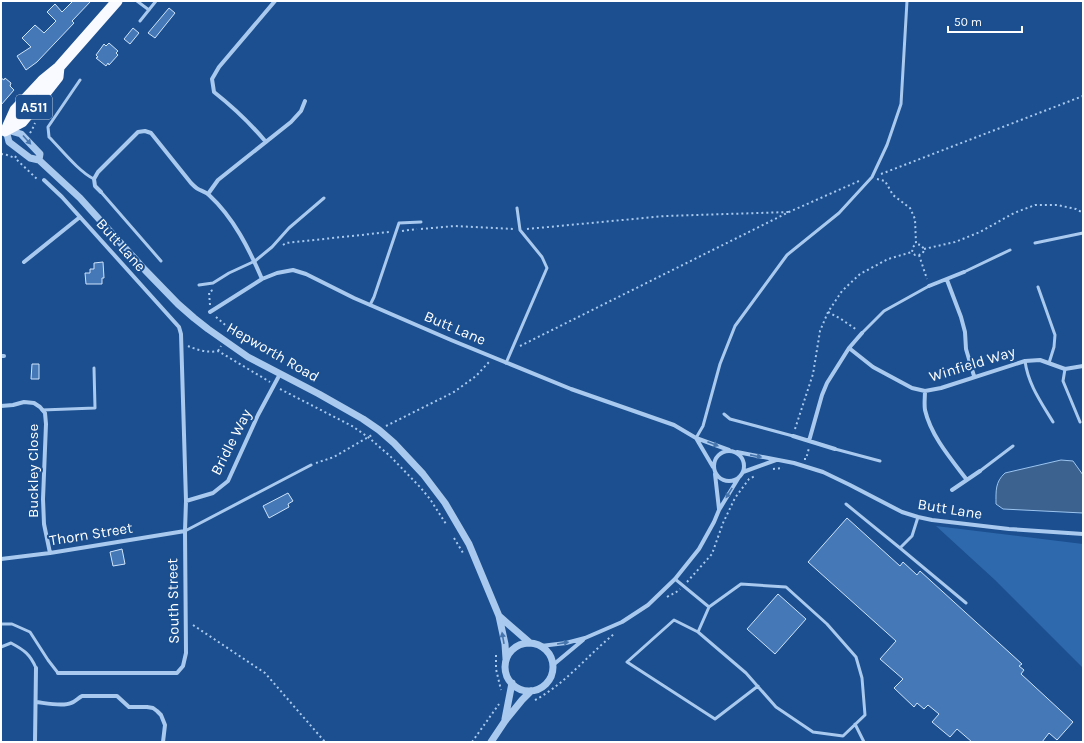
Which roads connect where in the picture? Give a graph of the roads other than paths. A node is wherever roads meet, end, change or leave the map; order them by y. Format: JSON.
{"nodes":[{"id":1,"x":117,"y":1,"type":"edge"},
{"id":2,"x":137,"y":1,"type":"edge"},
{"id":3,"x":156,"y":1,"type":"edge"},
{"id":4,"x":275,"y":1,"type":"edge"},
{"id":5,"x":907,"y":1,"type":"edge"},
{"id":6,"x":149,"y":10,"type":"junction"},
{"id":7,"x":140,"y":21,"type":"dead end"},
{"id":8,"x":80,"y":80,"type":"dead end"},
{"id":9,"x":305,"y":101,"type":"dead end"},
{"id":10,"x":3,"y":132,"type":"edge"},
{"id":11,"x":266,"y":142,"type":"junction"},
{"id":12,"x":40,"y":160,"type":"junction"},
{"id":13,"x":94,"y":179,"type":"junction"},
{"id":14,"x":44,"y":180,"type":"dead end"},
{"id":15,"x":101,"y":192,"type":"joint"},
{"id":16,"x":208,"y":194,"type":"junction"},
{"id":17,"x":324,"y":198,"type":"dead end"},
{"id":18,"x":517,"y":208,"type":"dead end"},
{"id":19,"x":80,"y":217,"type":"junction"},
{"id":20,"x":421,"y":222,"type":"dead end"},
{"id":21,"x":1083,"y":233,"type":"edge"},
{"id":22,"x":1035,"y":243,"type":"dead end"},
{"id":23,"x":1010,"y":250,"type":"dead end"},
{"id":24,"x":254,"y":261,"type":"junction"},
{"id":25,"x":24,"y":262,"type":"dead end"},
{"id":26,"x":161,"y":262,"type":"dead end"},
{"id":27,"x":964,"y":272,"type":"joint"},
{"id":28,"x":262,"y":279,"type":"junction"},
{"id":29,"x":947,"y":280,"type":"junction"},
{"id":30,"x":199,"y":285,"type":"dead end"},
{"id":31,"x":929,"y":286,"type":"joint"},
{"id":32,"x":1038,"y":288,"type":"dead end"},
{"id":33,"x":370,"y":305,"type":"junction"},
{"id":34,"x":210,"y":312,"type":"road end"},
{"id":35,"x":179,"y":327,"type":"joint"},
{"id":36,"x":862,"y":333,"type":"joint"},
{"id":37,"x":849,"y":348,"type":"junction"},
{"id":38,"x":1025,"y":361,"type":"junction"},
{"id":39,"x":506,"y":363,"type":"junction"},
{"id":40,"x":1049,"y":363,"type":"junction"},
{"id":41,"x":1083,"y":366,"type":"edge"},
{"id":42,"x":94,"y":368,"type":"dead end"},
{"id":43,"x":1065,"y":369,"type":"junction"},
{"id":44,"x":280,"y":374,"type":"junction"},
{"id":45,"x":974,"y":376,"type":"junction"},
{"id":46,"x":925,"y":391,"type":"junction"},
{"id":47,"x":1,"y":406,"type":"edge"},
{"id":48,"x":42,"y":410,"type":"junction"},
{"id":49,"x":724,"y":414,"type":"dead end"},
{"id":50,"x":1053,"y":422,"type":"dead end"},
{"id":51,"x":1080,"y":422,"type":"dead end"},
{"id":52,"x":793,"y":436,"type":"joint"},
{"id":53,"x":696,"y":438,"type":"junction"},
{"id":54,"x":810,"y":441,"type":"junction"},
{"id":55,"x":1013,"y":446,"type":"dead end"},
{"id":56,"x":835,"y":449,"type":"joint"},
{"id":57,"x":729,"y":450,"type":"junction"},
{"id":58,"x":737,"y":452,"type":"junction"},
{"id":59,"x":776,"y":460,"type":"junction"},
{"id":60,"x":880,"y":461,"type":"dead end"},
{"id":61,"x":311,"y":465,"type":"road end"},
{"id":62,"x":714,"y":468,"type":"junction"},
{"id":63,"x":980,"y":471,"type":"joint"},
{"id":64,"x":743,"y":472,"type":"junction"},
{"id":65,"x":715,"y":473,"type":"junction"},
{"id":66,"x":739,"y":477,"type":"junction"},
{"id":67,"x":966,"y":480,"type":"junction"},
{"id":68,"x":952,"y":490,"type":"dead end"},
{"id":69,"x":186,"y":501,"type":"junction"},
{"id":70,"x":846,"y":504,"type":"dead end"},
{"id":71,"x":719,"y":510,"type":"junction"},
{"id":72,"x":918,"y":517,"type":"junction"},
{"id":73,"x":185,"y":531,"type":"junction"},
{"id":74,"x":1083,"y":534,"type":"edge"},
{"id":75,"x":900,"y":548,"type":"junction"},
{"id":76,"x":50,"y":553,"type":"junction"},
{"id":77,"x":1,"y":559,"type":"edge"},
{"id":78,"x":675,"y":579,"type":"junction"},
{"id":79,"x":966,"y":603,"type":"dead end"},
{"id":80,"x":709,"y":607,"type":"junction"},
{"id":81,"x":499,"y":616,"type":"junction"},
{"id":82,"x":1,"y":624,"type":"edge"},
{"id":83,"x":698,"y":632,"type":"junction"},
{"id":84,"x":585,"y":638,"type":"junction"},
{"id":85,"x":530,"y":643,"type":"junction"},
{"id":86,"x":541,"y":646,"type":"junction"},
{"id":87,"x":1,"y":647,"type":"edge"},
{"id":88,"x":506,"y":659,"type":"junction"},
{"id":89,"x":553,"y":665,"type":"junction"},
{"id":90,"x":36,"y":668,"type":"joint"},
{"id":91,"x":58,"y":673,"type":"joint"},
{"id":92,"x":512,"y":684,"type":"junction"},
{"id":93,"x":758,"y":686,"type":"junction"},
{"id":94,"x":531,"y":691,"type":"junction"},
{"id":95,"x":36,"y":702,"type":"junction"},
{"id":96,"x":505,"y":721,"type":"junction"},
{"id":97,"x":855,"y":724,"type":"junction"},
{"id":98,"x":35,"y":742,"type":"edge"},
{"id":99,"x":163,"y":742,"type":"edge"},
{"id":100,"x":491,"y":742,"type":"edge"},
{"id":101,"x":864,"y":742,"type":"edge"}],
"edges":[{"from":1,"to":10,"type":"highway","number":"A511"},
{"from":2,"to":6,"type":"lane"},
{"from":3,"to":6,"type":"lane"},
{"from":4,"to":11,"type":"street"},
{"from":5,"to":53,"type":"lane"},
{"from":6,"to":7,"type":"lane"},
{"from":8,"to":13,"type":"lane"},
{"from":9,"to":11,"type":"street"},
{"from":10,"to":12,"type":"street","name":"Hepworth Road"},
{"from":10,"to":12,"type":"street","one_way":true},
{"from":11,"to":16,"type":"street"},
{"from":12,"to":44,"type":"street","name":"Hepworth Road"},
{"from":13,"to":15,"type":"street"},
{"from":13,"to":16,"type":"street"},
{"from":14,"to":19,"type":"street","name":"Butt Lane"},
{"from":15,"to":26,"type":"lane"},
{"from":16,"to":24,"type":"street"},
{"from":17,"to":24,"type":"lane"},
{"from":18,"to":39,"type":"lane"},
{"from":19,"to":25,"type":"street"},
{"from":19,"to":35,"type":"street","name":"Butt Lane"},
{"from":20,"to":33,"type":"lane"},
{"from":21,"to":22,"type":"lane"},
{"from":23,"to":27,"type":"lane"},
{"from":24,"to":28,"type":"street"},
{"from":24,"to":30,"type":"lane"},
{"from":27,"to":29,"type":"street"},
{"from":28,"to":33,"type":"street","name":"Butt Lane"},
{"from":28,"to":34,"type":"street","name":"Butt Lane"},
{"from":29,"to":31,"type":"street"},
{"from":29,"to":45,"type":"street"},
{"from":31,"to":36,"type":"lane"},
{"from":32,"to":40,"type":"lane"},
{"from":33,"to":39,"type":"street","name":"Butt Lane"},
{"from":35,"to":69,"type":"street","name":"South Street"},
{"from":36,"to":37,"type":"street"},
{"from":37,"to":46,"type":"street","name":"Winfield Way"},
{"from":37,"to":54,"type":"street"},
{"from":38,"to":40,"type":"street","name":"Winfield Way"},
{"from":38,"to":45,"type":"street","name":"Winfield Way"},
{"from":38,"to":50,"type":"lane"},
{"from":39,"to":53,"type":"street","name":"Butt Lane"},
{"from":40,"to":43,"type":"street","name":"Winfield Way"},
{"from":41,"to":43,"type":"street"},
{"from":42,"to":48,"type":"lane"},
{"from":43,"to":51,"type":"lane"},
{"from":44,"to":69,"type":"street","name":"Bridle Way"},
{"from":44,"to":81,"type":"street","name":"Hepworth Road"},
{"from":45,"to":46,"type":"street","name":"Winfield Way"},
{"from":46,"to":67,"type":"street"},
{"from":47,"to":48,"type":"street","name":"Buckley Close"},
{"from":48,"to":76,"type":"street","name":"Buckley Close"},
{"from":49,"to":52,"type":"lane"},
{"from":52,"to":54,"type":"street"},
{"from":53,"to":57,"type":"street","name":"Butt Lane","one_way":true},
{"from":53,"to":62,"type":"street","name":"Butt Lane"},
{"from":54,"to":56,"type":"street"},
{"from":55,"to":63,"type":"lane"},
{"from":56,"to":60,"type":"lane"},
{"from":57,"to":58,"type":"street"},
{"from":57,"to":62,"type":"street"},
{"from":58,"to":59,"type":"street","name":"Butt Lane","one_way":true},
{"from":58,"to":64,"type":"street"},
{"from":59,"to":64,"type":"street"},
{"from":59,"to":72,"type":"street","name":"Butt Lane"},
{"from":61,"to":73,"type":"lane"},
{"from":62,"to":65,"type":"street"},
{"from":63,"to":67,"type":"street"},
{"from":64,"to":66,"type":"street"},
{"from":65,"to":66,"type":"street"},
{"from":65,"to":71,"type":"street"},
{"from":66,"to":71,"type":"street","one_way":true},
{"from":67,"to":68,"type":"street"},
{"from":69,"to":73,"type":"street","name":"South Street"},
{"from":70,"to":75,"type":"lane"},
{"from":71,"to":78,"type":"street"},
{"from":72,"to":74,"type":"street","name":"Butt Lane"},
{"from":72,"to":75,"type":"lane"},
{"from":73,"to":76,"type":"street","name":"Thorn Street"},
{"from":73,"to":91,"type":"street","name":"South Street"},
{"from":75,"to":79,"type":"lane"},
{"from":76,"to":77,"type":"street","name":"Thorn Street"},
{"from":78,"to":80,"type":"lane"},
{"from":78,"to":84,"type":"street"},
{"from":80,"to":83,"type":"lane"},
{"from":80,"to":97,"type":"lane"},
{"from":81,"to":85,"type":"street","name":"Hepworth Road"},
{"from":88,"to":81,"type":"street","name":"Hepworth Road","one_way":true},
{"from":82,"to":91,"type":"lane","name":"South Street"},
{"from":83,"to":93,"type":"lane"},
{"from":83,"to":93,"type":"lane"},
{"from":86,"to":84,"type":"street","one_way":true},
{"from":84,"to":89,"type":"street"},
{"from":85,"to":86,"type":"street"},
{"from":85,"to":88,"type":"street"},
{"from":86,"to":89,"type":"street"},
{"from":87,"to":90,"type":"lane"},
{"from":88,"to":92,"type":"street"},
{"from":89,"to":94,"type":"street"},
{"from":90,"to":95,"type":"street"},
{"from":92,"to":94,"type":"street"},
{"from":92,"to":96,"type":"street"},
{"from":93,"to":97,"type":"lane"},
{"from":94,"to":96,"type":"street"},
{"from":95,"to":98,"type":"street"},
{"from":95,"to":99,"type":"street"},
{"from":96,"to":100,"type":"street"},
{"from":97,"to":101,"type":"lane"}]}
